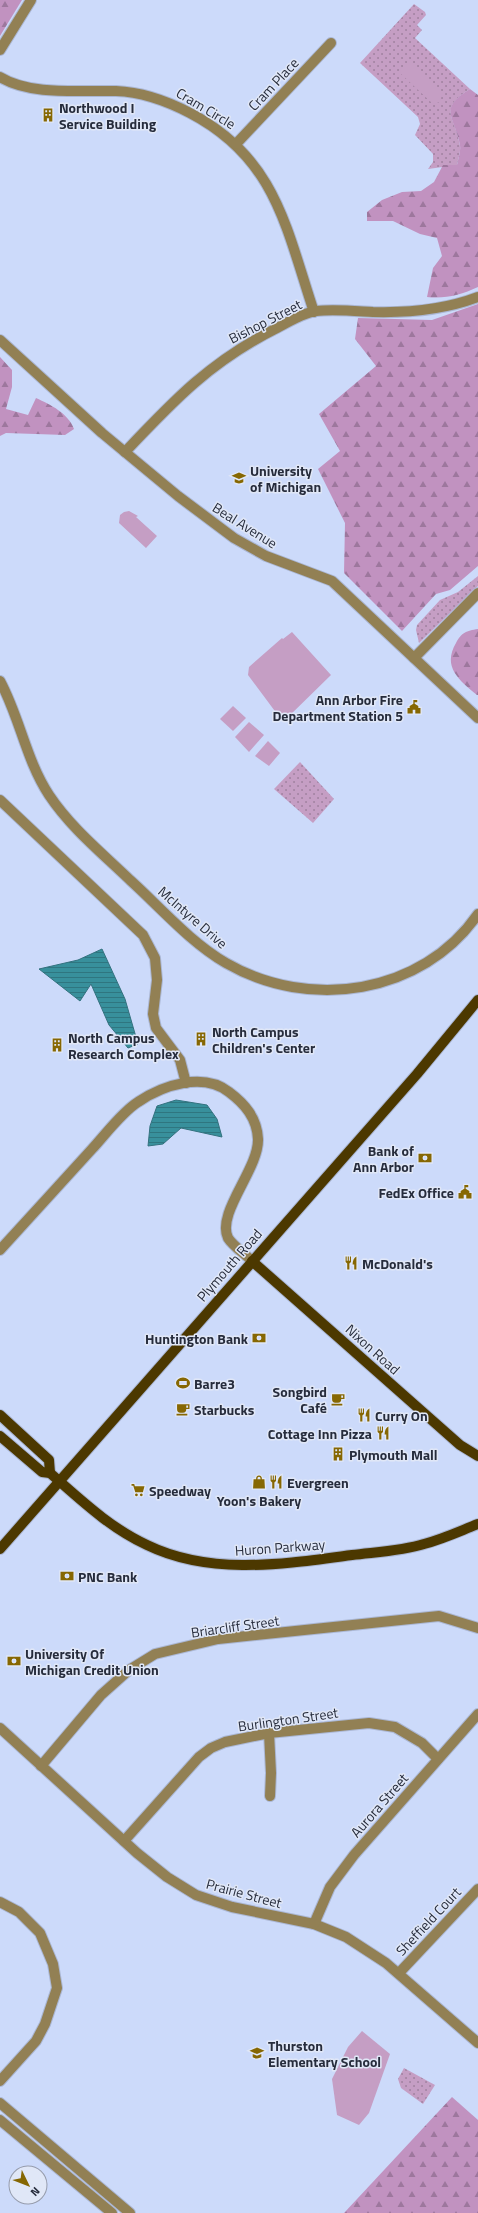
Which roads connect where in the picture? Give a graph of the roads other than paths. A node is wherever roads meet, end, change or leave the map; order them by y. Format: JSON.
{"nodes":[{"id":1,"x":31,"y":0,"type":"edge"},
{"id":2,"x":331,"y":43,"type":"dead end"},
{"id":3,"x":0,"y":50,"type":"edge"},
{"id":4,"x":0,"y":77,"type":"edge"},
{"id":5,"x":236,"y":144,"type":"junction"},
{"id":6,"x":478,"y":297,"type":"edge"},
{"id":7,"x":314,"y":312,"type":"junction"},
{"id":8,"x":0,"y":340,"type":"edge"},
{"id":9,"x":125,"y":452,"type":"junction"},
{"id":10,"x":478,"y":593,"type":"edge"},
{"id":11,"x":414,"y":658,"type":"junction"},
{"id":12,"x":0,"y":681,"type":"edge"},
{"id":13,"x":478,"y":718,"type":"edge"},
{"id":14,"x":0,"y":800,"type":"edge"},
{"id":15,"x":478,"y":914,"type":"edge"},
{"id":16,"x":478,"y":1000,"type":"edge"},
{"id":17,"x":186,"y":1083,"type":"junction"},
{"id":18,"x":0,"y":1250,"type":"edge"},
{"id":19,"x":252,"y":1261,"type":"junction"},
{"id":20,"x":0,"y":1415,"type":"edge"},
{"id":21,"x":0,"y":1436,"type":"edge"},
{"id":22,"x":478,"y":1456,"type":"edge"},
{"id":23,"x":50,"y":1473,"type":"junction"},
{"id":24,"x":58,"y":1480,"type":"junction"},
{"id":25,"x":478,"y":1519,"type":"edge"},
{"id":26,"x":478,"y":1524,"type":"edge"},
{"id":27,"x":464,"y":1530,"type":"junction"},
{"id":28,"x":0,"y":1548,"type":"edge"},
{"id":29,"x":478,"y":1628,"type":"edge"},
{"id":30,"x":478,"y":1714,"type":"edge"},
{"id":31,"x":0,"y":1728,"type":"edge"},
{"id":32,"x":269,"y":1733,"type":"junction"},
{"id":33,"x":438,"y":1759,"type":"junction"},
{"id":34,"x":41,"y":1766,"type":"junction"},
{"id":35,"x":270,"y":1796,"type":"dead end"},
{"id":36,"x":124,"y":1841,"type":"junction"},
{"id":37,"x":478,"y":1889,"type":"edge"},
{"id":38,"x":0,"y":1903,"type":"edge"},
{"id":39,"x":314,"y":1924,"type":"junction"},
{"id":40,"x":399,"y":1973,"type":"junction"},
{"id":41,"x":478,"y":2042,"type":"edge"},
{"id":42,"x":0,"y":2082,"type":"edge"},
{"id":43,"x":0,"y":2103,"type":"edge"},
{"id":44,"x":0,"y":2120,"type":"edge"},
{"id":45,"x":82,"y":2172,"type":"junction"},
{"id":46,"x":74,"y":2182,"type":"junction"},
{"id":47,"x":112,"y":2213,"type":"edge"},
{"id":48,"x":130,"y":2213,"type":"edge"}],
"edges":[{"from":1,"to":3,"type":"street"},
{"from":2,"to":5,"type":"street","name":"Cram Place"},
{"from":4,"to":5,"type":"street","name":"Cram Circle"},
{"from":5,"to":7,"type":"street","name":"Cram Circle"},
{"from":6,"to":7,"type":"street","name":"Bishop Street"},
{"from":7,"to":9,"type":"street","name":"Bishop Street"},
{"from":8,"to":9,"type":"street","name":"Beal Avenue"},
{"from":9,"to":11,"type":"street","name":"Beal Avenue"},
{"from":10,"to":11,"type":"street"},
{"from":11,"to":13,"type":"street"},
{"from":12,"to":15,"type":"street","name":"McIntyre Drive"},
{"from":14,"to":17,"type":"street"},
{"from":16,"to":19,"type":"main road","name":"Plymouth Road"},
{"from":17,"to":18,"type":"street"},
{"from":17,"to":19,"type":"street"},
{"from":19,"to":22,"type":"main road","name":"Nixon Road"},
{"from":19,"to":24,"type":"main road","name":"Plymouth Road"},
{"from":20,"to":23,"type":"main road","name":"Huron Parkway"},
{"from":21,"to":23,"type":"main road","name":"Huron Parkway"},
{"from":23,"to":24,"type":"main road","name":"Huron Parkway"},
{"from":24,"to":27,"type":"main road","name":"Huron Parkway"},
{"from":24,"to":28,"type":"main road","name":"Plymouth Road"},
{"from":25,"to":27,"type":"main road","name":"Huron Parkway"},
{"from":26,"to":27,"type":"main road","name":"Huron Parkway"},
{"from":29,"to":34,"type":"street","name":"Briarcliff Street"},
{"from":30,"to":33,"type":"street","name":"Aurora Street"},
{"from":31,"to":34,"type":"street","name":"Prairie Street"},
{"from":32,"to":33,"type":"street","name":"Burlington Street"},
{"from":32,"to":35,"type":"street"},
{"from":32,"to":36,"type":"street","name":"Burlington Street"},
{"from":33,"to":39,"type":"street","name":"Aurora Street"},
{"from":34,"to":36,"type":"street","name":"Prairie Street"},
{"from":36,"to":39,"type":"street","name":"Prairie Street"},
{"from":37,"to":40,"type":"street","name":"Sheffield Court"},
{"from":38,"to":42,"type":"street"},
{"from":39,"to":40,"type":"street","name":"Prairie Street"},
{"from":40,"to":41,"type":"street","name":"Prairie Street"},
{"from":43,"to":45,"type":"street"},
{"from":44,"to":46,"type":"street"},
{"from":45,"to":46,"type":"street"},
{"from":45,"to":48,"type":"street"},
{"from":46,"to":47,"type":"street"}]}
